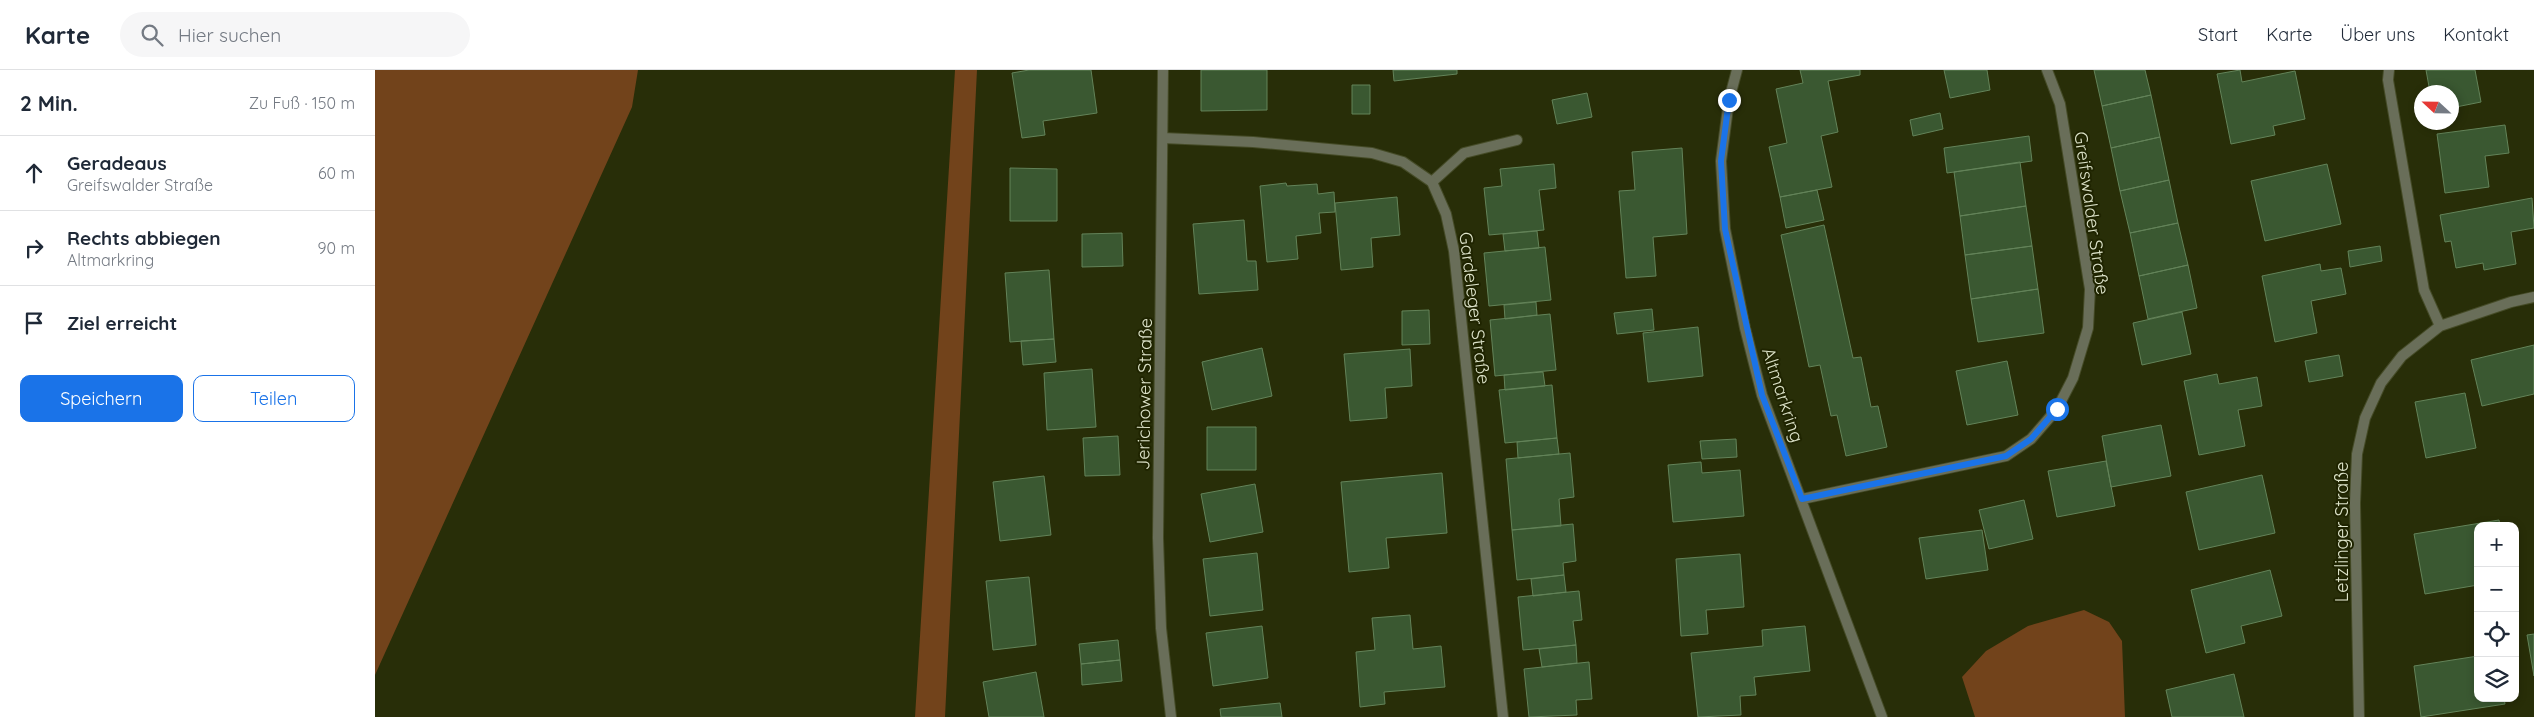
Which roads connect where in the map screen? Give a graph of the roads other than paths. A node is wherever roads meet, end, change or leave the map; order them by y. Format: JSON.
{"nodes":[{"id":1,"x":1163,"y":70,"type":"edge"},
{"id":2,"x":1737,"y":70,"type":"edge"},
{"id":3,"x":2047,"y":70,"type":"edge"},
{"id":4,"x":2389,"y":70,"type":"edge"},
{"id":5,"x":1163,"y":138,"type":"junction"},
{"id":6,"x":1517,"y":140,"type":"dead end"},
{"id":7,"x":1432,"y":182,"type":"junction"},
{"id":8,"x":2534,"y":297,"type":"edge"},
{"id":9,"x":2440,"y":326,"type":"junction"},
{"id":10,"x":1802,"y":499,"type":"junction"},
{"id":11,"x":1171,"y":717,"type":"edge"},
{"id":12,"x":1503,"y":717,"type":"edge"},
{"id":13,"x":1882,"y":717,"type":"edge"},
{"id":14,"x":2359,"y":717,"type":"edge"}],
"edges":[{"from":1,"to":5,"type":"street","name":"Jerichower Straße"},
{"from":2,"to":10,"type":"street","name":"Altmarkring"},
{"from":3,"to":10,"type":"street","name":"Greifswalder Straße"},
{"from":4,"to":9,"type":"street"},
{"from":5,"to":7,"type":"street"},
{"from":5,"to":11,"type":"street","name":"Jerichower Straße"},
{"from":6,"to":7,"type":"street"},
{"from":7,"to":12,"type":"street","name":"Gardeleger Straße"},
{"from":8,"to":9,"type":"street","name":"Letzlinger Straße"},
{"from":9,"to":14,"type":"street","name":"Letzlinger Straße"},
{"from":10,"to":13,"type":"street","name":"Altmarkring"}]}
